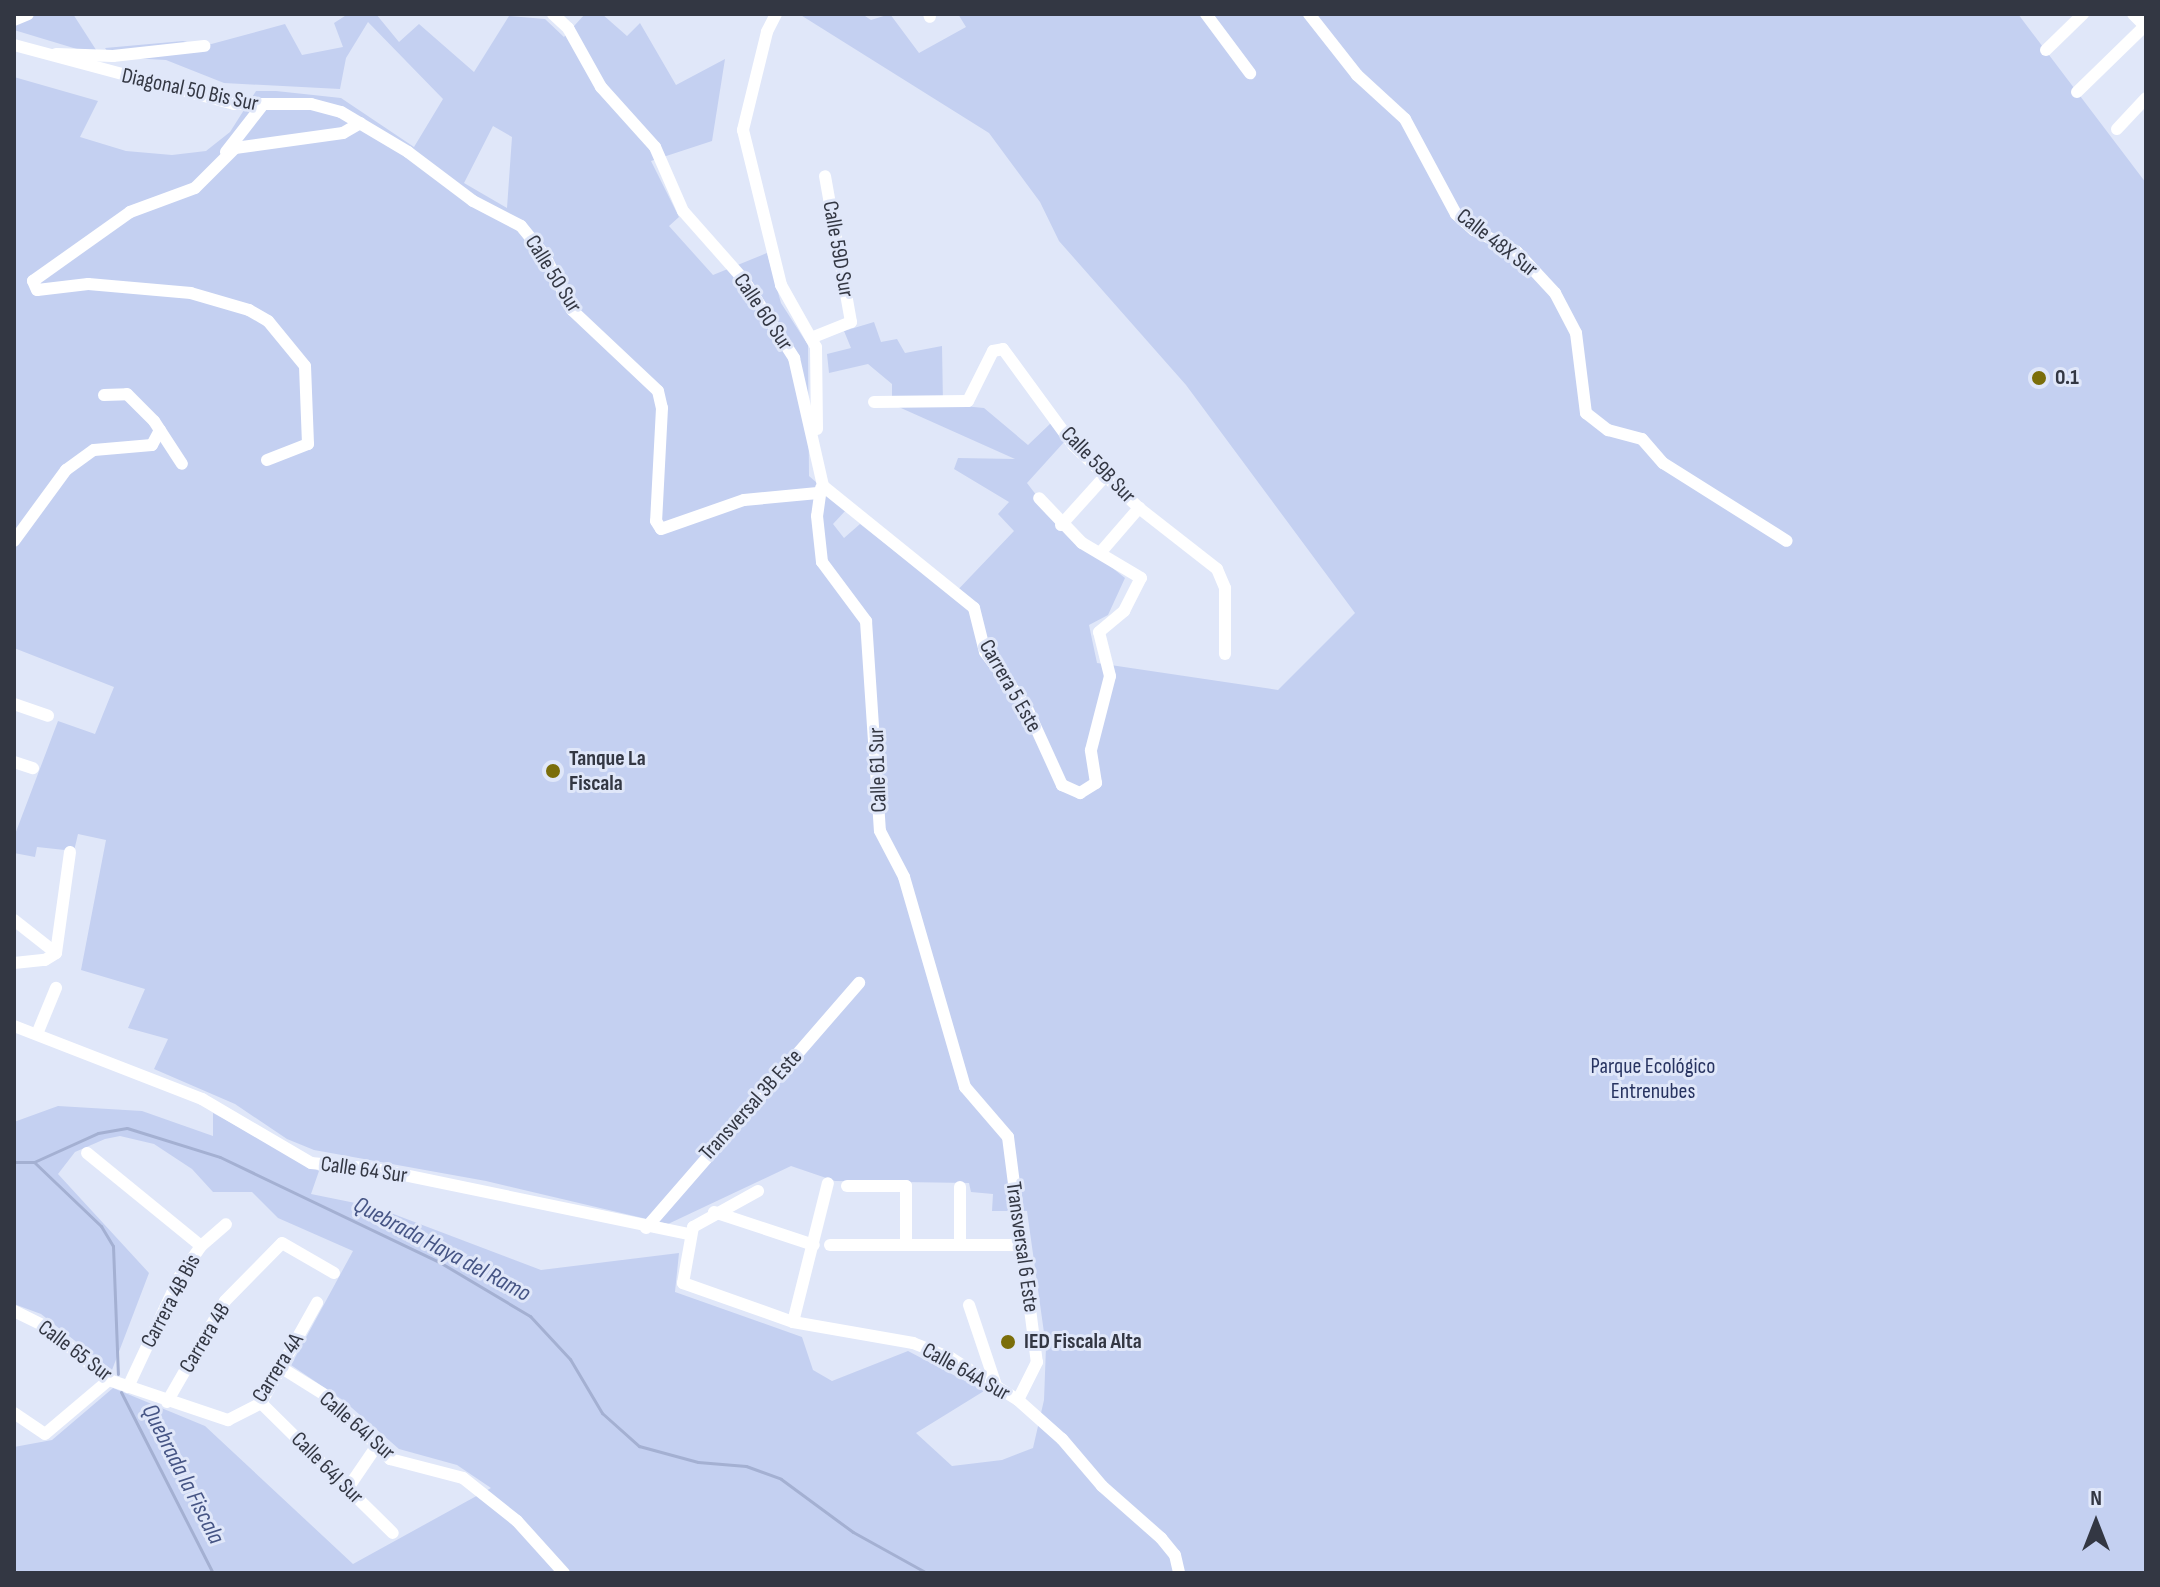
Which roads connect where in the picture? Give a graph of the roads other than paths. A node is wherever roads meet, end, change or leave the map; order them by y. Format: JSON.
{"nodes":[{"id":1,"x":28,"y":14,"type":"edge"},
{"id":2,"x":553,"y":14,"type":"edge"},
{"id":3,"x":776,"y":14,"type":"edge"},
{"id":4,"x":1206,"y":14,"type":"edge"},
{"id":5,"x":1309,"y":14,"type":"edge"},
{"id":6,"x":2083,"y":14,"type":"edge"},
{"id":7,"x":2133,"y":14,"type":"edge"},
{"id":8,"x":14,"y":20,"type":"edge"},
{"id":9,"x":2146,"y":26,"type":"edge"},
{"id":10,"x":14,"y":45,"type":"edge"},
{"id":11,"x":204,"y":46,"type":"dead end"},
{"id":12,"x":2046,"y":50,"type":"dead end"},
{"id":13,"x":42,"y":53,"type":"junction"},
{"id":14,"x":1250,"y":73,"type":"dead end"},
{"id":15,"x":2077,"y":92,"type":"dead end"},
{"id":16,"x":2146,"y":98,"type":"edge"},
{"id":17,"x":320,"y":105,"type":"joint"},
{"id":18,"x":261,"y":107,"type":"junction"},
{"id":19,"x":360,"y":123,"type":"junction"},
{"id":20,"x":2117,"y":129,"type":"dead end"},
{"id":21,"x":223,"y":157,"type":"junction"},
{"id":22,"x":825,"y":176,"type":"dead end"},
{"id":23,"x":811,"y":338,"type":"junction"},
{"id":24,"x":104,"y":395,"type":"dead end"},
{"id":25,"x":874,"y":402,"type":"dead end"},
{"id":26,"x":160,"y":430,"type":"junction"},
{"id":27,"x":816,"y":448,"type":"junction"},
{"id":28,"x":267,"y":460,"type":"dead end"},
{"id":29,"x":182,"y":464,"type":"dead end"},
{"id":30,"x":1106,"y":475,"type":"junction"},
{"id":31,"x":820,"y":490,"type":"junction"},
{"id":32,"x":1039,"y":498,"type":"dead end"},
{"id":33,"x":1139,"y":508,"type":"junction"},
{"id":34,"x":1061,"y":525,"type":"junction"},
{"id":35,"x":14,"y":541,"type":"edge"},
{"id":36,"x":1787,"y":541,"type":"dead end"},
{"id":37,"x":1100,"y":553,"type":"junction"},
{"id":38,"x":1225,"y":654,"type":"dead end"},
{"id":39,"x":14,"y":704,"type":"edge"},
{"id":40,"x":48,"y":716,"type":"dead end"},
{"id":41,"x":14,"y":762,"type":"edge"},
{"id":42,"x":33,"y":768,"type":"dead end"},
{"id":43,"x":70,"y":852,"type":"dead end"},
{"id":44,"x":14,"y":920,"type":"edge"},
{"id":45,"x":50,"y":957,"type":"junction"},
{"id":46,"x":14,"y":963,"type":"edge"},
{"id":47,"x":859,"y":983,"type":"dead end"},
{"id":48,"x":56,"y":988,"type":"dead end"},
{"id":49,"x":14,"y":1026,"type":"edge"},
{"id":50,"x":37,"y":1034,"type":"junction"},
{"id":51,"x":1008,"y":1137,"type":"joint"},
{"id":52,"x":87,"y":1153,"type":"dead end"},
{"id":53,"x":828,"y":1183,"type":"dead end"},
{"id":54,"x":847,"y":1186,"type":"dead end"},
{"id":55,"x":960,"y":1187,"type":"dead end"},
{"id":56,"x":758,"y":1191,"type":"dead end"},
{"id":57,"x":709,"y":1215,"type":"junction"},
{"id":58,"x":226,"y":1224,"type":"dead end"},
{"id":59,"x":646,"y":1228,"type":"junction"},
{"id":60,"x":690,"y":1234,"type":"junction"},
{"id":61,"x":814,"y":1245,"type":"junction"},
{"id":62,"x":830,"y":1245,"type":"dead end"},
{"id":63,"x":906,"y":1245,"type":"junction"},
{"id":64,"x":960,"y":1245,"type":"junction"},
{"id":65,"x":1018,"y":1245,"type":"junction"},
{"id":66,"x":201,"y":1246,"type":"junction"},
{"id":67,"x":334,"y":1273,"type":"dead end"},
{"id":68,"x":317,"y":1303,"type":"dead end"},
{"id":69,"x":969,"y":1305,"type":"dead end"},
{"id":70,"x":19,"y":1313,"type":"edge"},
{"id":71,"x":793,"y":1322,"type":"junction"},
{"id":72,"x":14,"y":1326,"type":"edge"},
{"id":73,"x":280,"y":1367,"type":"junction"},
{"id":74,"x":109,"y":1380,"type":"junction"},
{"id":75,"x":996,"y":1385,"type":"junction"},
{"id":76,"x":128,"y":1387,"type":"junction"},
{"id":77,"x":1018,"y":1400,"type":"junction"},
{"id":78,"x":167,"y":1402,"type":"junction"},
{"id":79,"x":261,"y":1403,"type":"junction"},
{"id":80,"x":14,"y":1413,"type":"edge"},
{"id":81,"x":228,"y":1420,"type":"joint"},
{"id":82,"x":376,"y":1447,"type":"junction"},
{"id":83,"x":348,"y":1488,"type":"junction"},
{"id":84,"x":393,"y":1533,"type":"dead end"},
{"id":85,"x":564,"y":1573,"type":"edge"},
{"id":86,"x":1179,"y":1573,"type":"edge"}],
"edges":[{"from":1,"to":8,"type":"street"},
{"from":2,"to":27,"type":"street","name":"Calle 60 Sur"},
{"from":3,"to":23,"type":"street"},
{"from":4,"to":14,"type":"street"},
{"from":5,"to":36,"type":"street","name":"Calle 48X Sur"},
{"from":6,"to":12,"type":"street"},
{"from":7,"to":9,"type":"street"},
{"from":9,"to":15,"type":"street"},
{"from":10,"to":13,"type":"street"},
{"from":11,"to":13,"type":"street"},
{"from":13,"to":18,"type":"street","name":"Diagonal 50 Bis Sur"},
{"from":16,"to":20,"type":"street"},
{"from":17,"to":18,"type":"street","name":"Diagonal 50 Bis Sur"},
{"from":17,"to":19,"type":"street","name":"Calle 50 Sur"},
{"from":18,"to":21,"type":"street"},
{"from":19,"to":21,"type":"street"},
{"from":19,"to":31,"type":"street","name":"Calle 50 Sur"},
{"from":21,"to":28,"type":"street"},
{"from":22,"to":23,"type":"street","name":"Calle 59D Sur"},
{"from":23,"to":27,"type":"street"},
{"from":24,"to":26,"type":"street"},
{"from":25,"to":30,"type":"street","name":"Calle 59B Sur"},
{"from":26,"to":29,"type":"street"},
{"from":26,"to":35,"type":"street"},
{"from":27,"to":31,"type":"street","name":"Calle 60 Sur"},
{"from":30,"to":33,"type":"street","name":"Calle 59B Sur"},
{"from":30,"to":34,"type":"street"},
{"from":31,"to":37,"type":"street","name":"Carrera 5 Este"},
{"from":31,"to":51,"type":"street","name":"Calle 61 Sur"},
{"from":32,"to":34,"type":"street"},
{"from":33,"to":37,"type":"street"},
{"from":33,"to":38,"type":"street","name":"Calle 59B Sur"},
{"from":34,"to":37,"type":"street"},
{"from":39,"to":40,"type":"street"},
{"from":41,"to":42,"type":"street"},
{"from":43,"to":45,"type":"street"},
{"from":44,"to":45,"type":"street"},
{"from":45,"to":46,"type":"street"},
{"from":47,"to":59,"type":"street","name":"Transversal 3B Este"},
{"from":48,"to":50,"type":"street"},
{"from":49,"to":50,"type":"street","name":"Calle 64 Sur"},
{"from":50,"to":59,"type":"street","name":"Calle 64 Sur"},
{"from":51,"to":65,"type":"street","name":"Transversal 6 Este"},
{"from":52,"to":66,"type":"street"},
{"from":53,"to":61,"type":"street"},
{"from":54,"to":63,"type":"street"},
{"from":55,"to":64,"type":"street"},
{"from":56,"to":57,"type":"street"},
{"from":57,"to":60,"type":"street"},
{"from":57,"to":61,"type":"street"},
{"from":58,"to":66,"type":"street","name":"Carrera 4B Bis"},
{"from":59,"to":60,"type":"street","name":"Calle 64 Sur"},
{"from":60,"to":71,"type":"street","name":"Calle 64A Sur"},
{"from":61,"to":71,"type":"street"},
{"from":62,"to":63,"type":"street"},
{"from":63,"to":64,"type":"street"},
{"from":64,"to":65,"type":"street"},
{"from":65,"to":77,"type":"street","name":"Transversal 6 Este"},
{"from":66,"to":76,"type":"street","name":"Carrera 4B Bis"},
{"from":67,"to":78,"type":"street","name":"Carrera 4B"},
{"from":68,"to":73,"type":"street","name":"Carrera 4A"},
{"from":69,"to":75,"type":"street"},
{"from":70,"to":72,"type":"street"},
{"from":70,"to":74,"type":"street","name":"Calle 65 Sur"},
{"from":71,"to":75,"type":"street","name":"Calle 64A Sur"},
{"from":73,"to":79,"type":"street","name":"Carrera 4A"},
{"from":73,"to":82,"type":"street","name":"Calle 64I Sur"},
{"from":74,"to":76,"type":"street","name":"Calle 65 Sur"},
{"from":74,"to":80,"type":"street"},
{"from":75,"to":77,"type":"street","name":"Calle 64A Sur"},
{"from":76,"to":78,"type":"street","name":"Calle 65 Sur"},
{"from":77,"to":86,"type":"street","name":"Calle 64A Sur"},
{"from":78,"to":81,"type":"street","name":"Calle 65 Sur"},
{"from":79,"to":81,"type":"street","name":"Carrera 4A"},
{"from":79,"to":83,"type":"street","name":"Calle 64J Sur"},
{"from":82,"to":83,"type":"street"},
{"from":82,"to":85,"type":"street","name":"Calle 64I Sur"},
{"from":83,"to":84,"type":"street","name":"Calle 64J Sur"}]}
